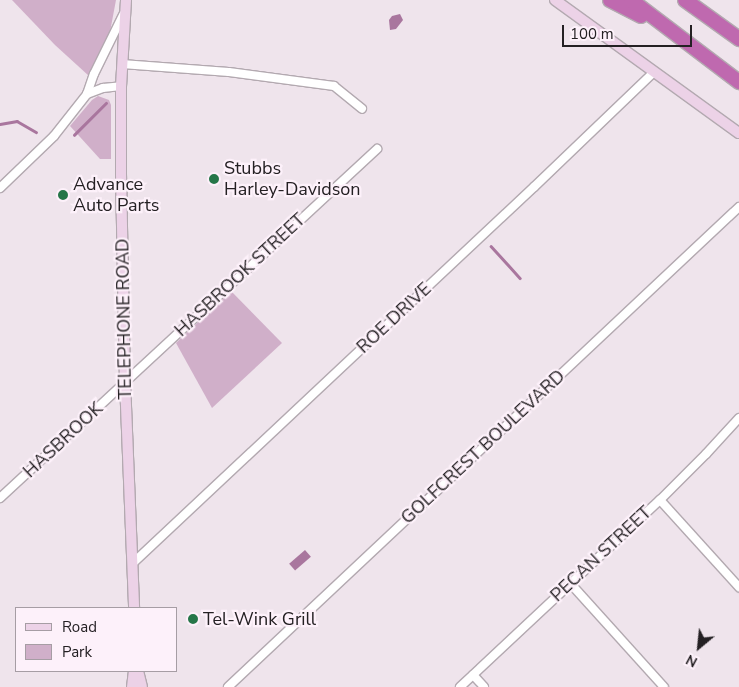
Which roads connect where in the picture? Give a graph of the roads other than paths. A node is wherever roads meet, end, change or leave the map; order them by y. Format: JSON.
{"nodes":[{"id":1,"x":126,"y":0,"type":"edge"},
{"id":2,"x":555,"y":0,"type":"edge"},
{"id":3,"x":610,"y":0,"type":"edge"},
{"id":4,"x":631,"y":0,"type":"edge"},
{"id":5,"x":685,"y":0,"type":"edge"},
{"id":6,"x":699,"y":0,"type":"edge"},
{"id":7,"x":124,"y":14,"type":"junction"},
{"id":8,"x":677,"y":34,"type":"junction"},
{"id":9,"x":739,"y":39,"type":"edge"},
{"id":10,"x":122,"y":64,"type":"junction"},
{"id":11,"x":654,"y":72,"type":"junction"},
{"id":12,"x":739,"y":82,"type":"edge"},
{"id":13,"x":121,"y":86,"type":"junction"},
{"id":14,"x":87,"y":94,"type":"junction"},
{"id":15,"x":362,"y":109,"type":"dead end"},
{"id":16,"x":739,"y":133,"type":"edge"},
{"id":17,"x":377,"y":149,"type":"dead end"},
{"id":18,"x":0,"y":188,"type":"edge"},
{"id":19,"x":739,"y":207,"type":"edge"},
{"id":20,"x":125,"y":381,"type":"junction"},
{"id":21,"x":738,"y":421,"type":"edge"},
{"id":22,"x":0,"y":498,"type":"edge"},
{"id":23,"x":660,"y":500,"type":"junction"},
{"id":24,"x":133,"y":562,"type":"junction"},
{"id":25,"x":570,"y":583,"type":"junction"},
{"id":26,"x":739,"y":587,"type":"edge"},
{"id":27,"x":134,"y":607,"type":"edge"},
{"id":28,"x":134,"y":672,"type":"edge"},
{"id":29,"x":138,"y":672,"type":"edge"},
{"id":30,"x":473,"y":675,"type":"junction"},
{"id":31,"x":132,"y":687,"type":"edge"},
{"id":32,"x":142,"y":687,"type":"edge"},
{"id":33,"x":228,"y":687,"type":"edge"},
{"id":34,"x":460,"y":687,"type":"edge"},
{"id":35,"x":484,"y":687,"type":"edge"},
{"id":36,"x":664,"y":687,"type":"edge"}],
"edges":[{"from":1,"to":7,"type":"main road","name":"TELEPHONE ROAD"},
{"from":2,"to":11,"type":"main road"},
{"from":3,"to":8,"type":"highway"},
{"from":4,"to":8,"type":"highway"},
{"from":5,"to":9,"type":"highway"},
{"from":6,"to":9,"type":"highway"},
{"from":7,"to":10,"type":"main road","name":"TELEPHONE ROAD"},
{"from":7,"to":14,"type":"street"},
{"from":8,"to":12,"type":"highway"},
{"from":10,"to":13,"type":"main road","name":"TELEPHONE ROAD"},
{"from":10,"to":15,"type":"street"},
{"from":11,"to":16,"type":"main road"},
{"from":11,"to":24,"type":"street","name":"ROE DRIVE"},
{"from":13,"to":14,"type":"street"},
{"from":13,"to":20,"type":"main road","name":"TELEPHONE ROAD"},
{"from":14,"to":18,"type":"street"},
{"from":17,"to":20,"type":"street","name":"HASBROOK STREET"},
{"from":19,"to":33,"type":"street","name":"GOLFCREST BOULEVARD"},
{"from":20,"to":22,"type":"street","name":"HASBROOK"},
{"from":20,"to":24,"type":"main road","name":"TELEPHONE ROAD"},
{"from":21,"to":23,"type":"street","name":"PECAN STREET"},
{"from":23,"to":25,"type":"street","name":"PECAN STREET"},
{"from":23,"to":26,"type":"street"},
{"from":24,"to":27,"type":"main road","name":"TELEPHONE ROAD"},
{"from":25,"to":30,"type":"street","name":"PECAN STREET"},
{"from":25,"to":36,"type":"street"},
{"from":28,"to":31,"type":"main road"},
{"from":29,"to":32,"type":"main road"},
{"from":30,"to":34,"type":"street","name":"PECAN STREET"},
{"from":30,"to":35,"type":"street"}]}
